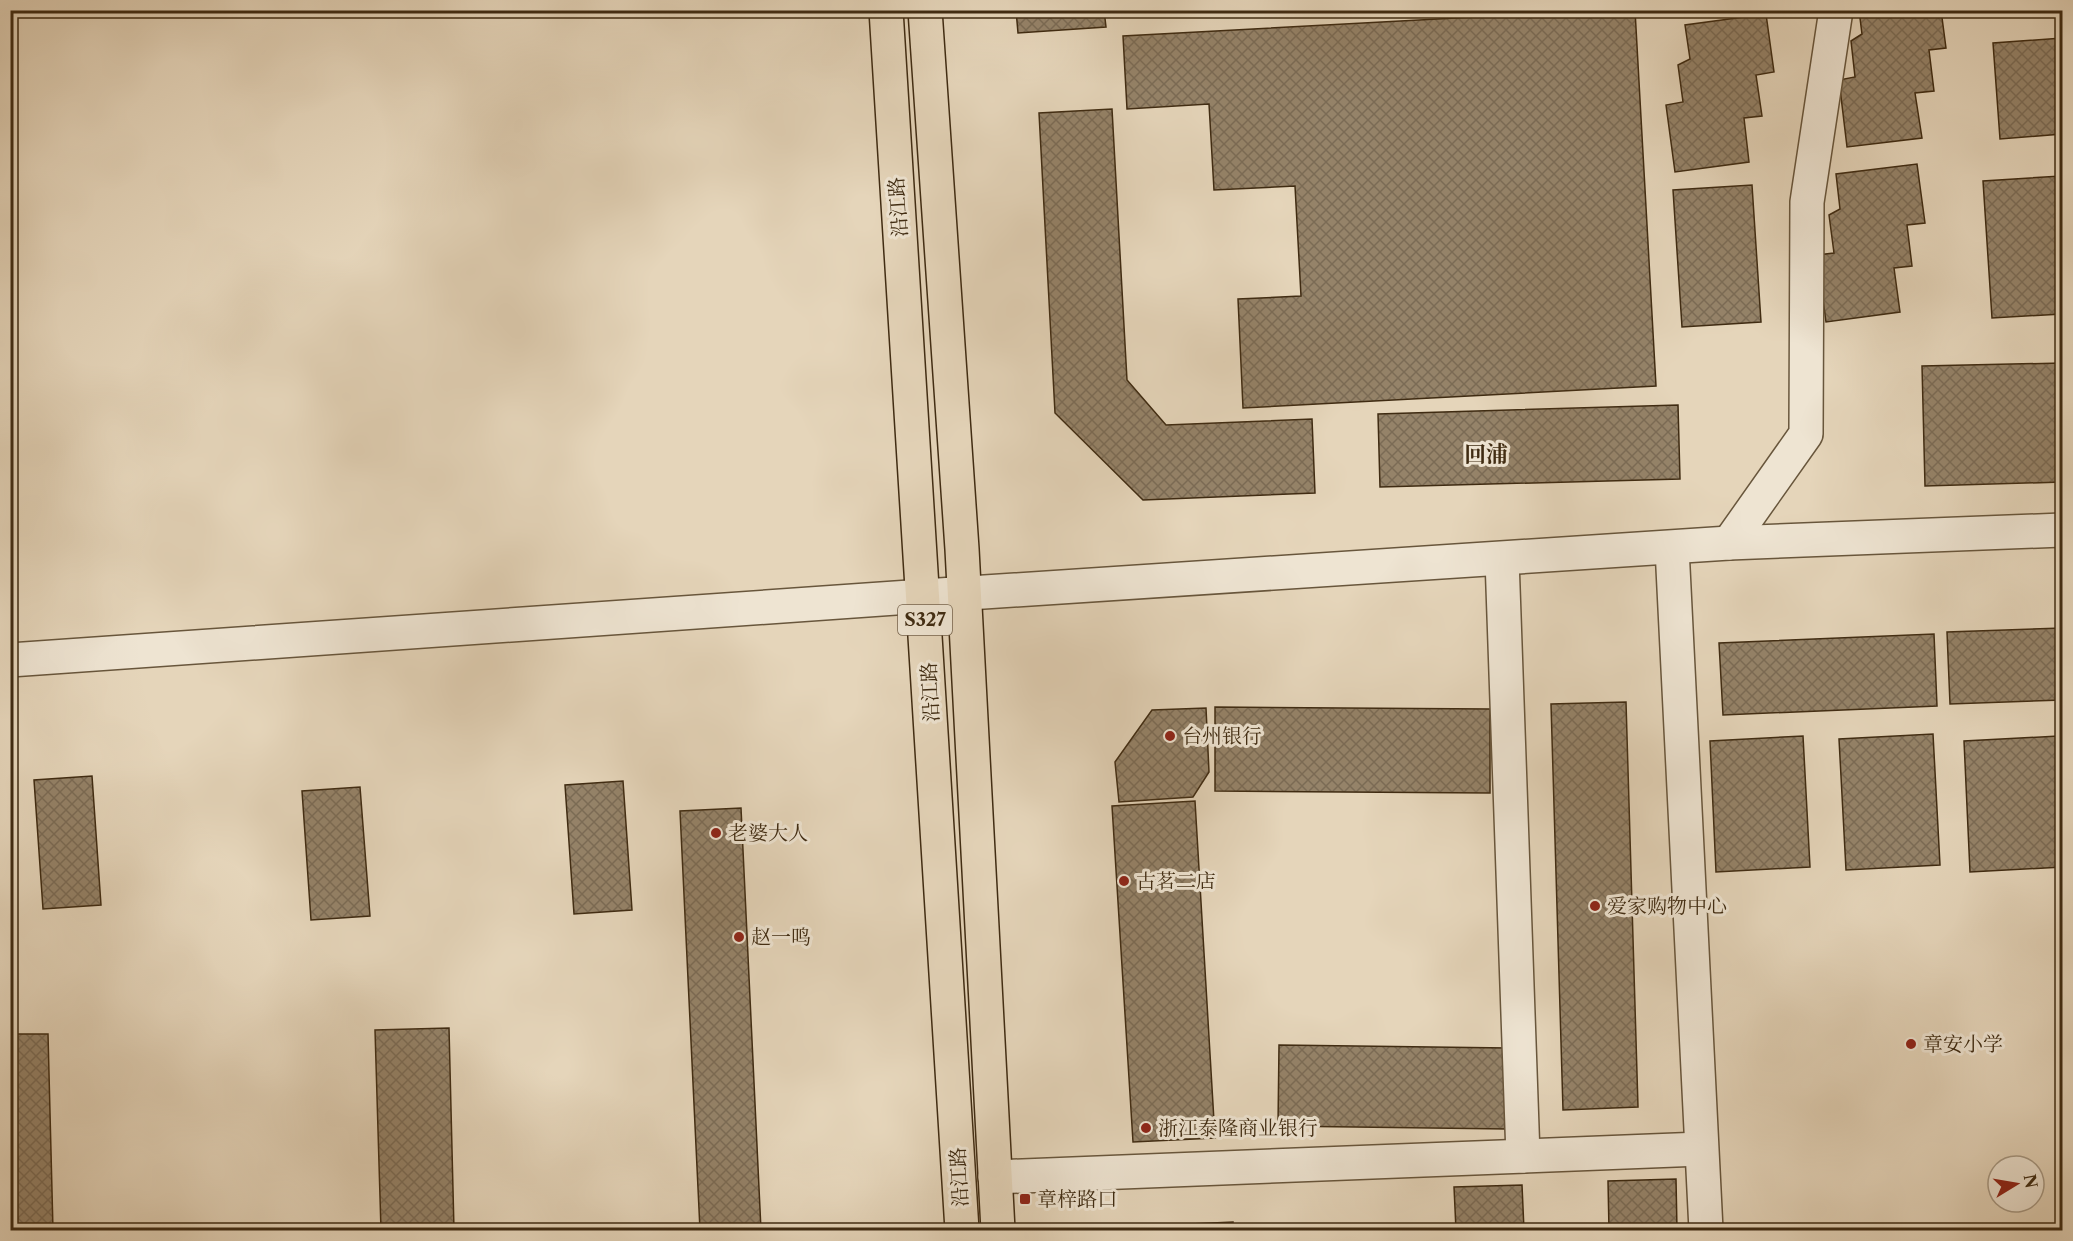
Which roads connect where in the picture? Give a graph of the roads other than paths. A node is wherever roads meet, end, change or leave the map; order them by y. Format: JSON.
{"nodes":[{"id":1,"x":886,"y":10,"type":"edge"},
{"id":2,"x":925,"y":10,"type":"edge"},
{"id":3,"x":1836,"y":10,"type":"edge"},
{"id":4,"x":2062,"y":530,"type":"edge"},
{"id":5,"x":1729,"y":543,"type":"junction"},
{"id":6,"x":1672,"y":548,"type":"junction"},
{"id":7,"x":1502,"y":559,"type":"junction"},
{"id":8,"x":964,"y":595,"type":"junction"},
{"id":9,"x":924,"y":596,"type":"junction"},
{"id":10,"x":10,"y":660,"type":"edge"},
{"id":11,"x":1701,"y":1149,"type":"junction"},
{"id":12,"x":1523,"y":1156,"type":"junction"},
{"id":13,"x":995,"y":1177,"type":"junction"},
{"id":14,"x":962,"y":1230,"type":"edge"},
{"id":15,"x":998,"y":1230,"type":"edge"},
{"id":16,"x":1706,"y":1230,"type":"edge"}],
"edges":[{"from":1,"to":9,"type":"main road","name":"沿江路","number":"S327"},
{"from":2,"to":8,"type":"main road","name":"沿江路"},
{"from":3,"to":5,"type":"street"},
{"from":4,"to":5,"type":"street"},
{"from":5,"to":6,"type":"street"},
{"from":6,"to":7,"type":"street"},
{"from":6,"to":11,"type":"street"},
{"from":7,"to":8,"type":"street"},
{"from":7,"to":12,"type":"street"},
{"from":8,"to":9,"type":"street"},
{"from":8,"to":13,"type":"main road","name":"沿江路"},
{"from":9,"to":10,"type":"street"},
{"from":9,"to":14,"type":"main road","name":"沿江路","number":"S327"},
{"from":11,"to":12,"type":"street"},
{"from":11,"to":16,"type":"street"},
{"from":12,"to":13,"type":"street"},
{"from":13,"to":15,"type":"main road","name":"沿江路"}]}
